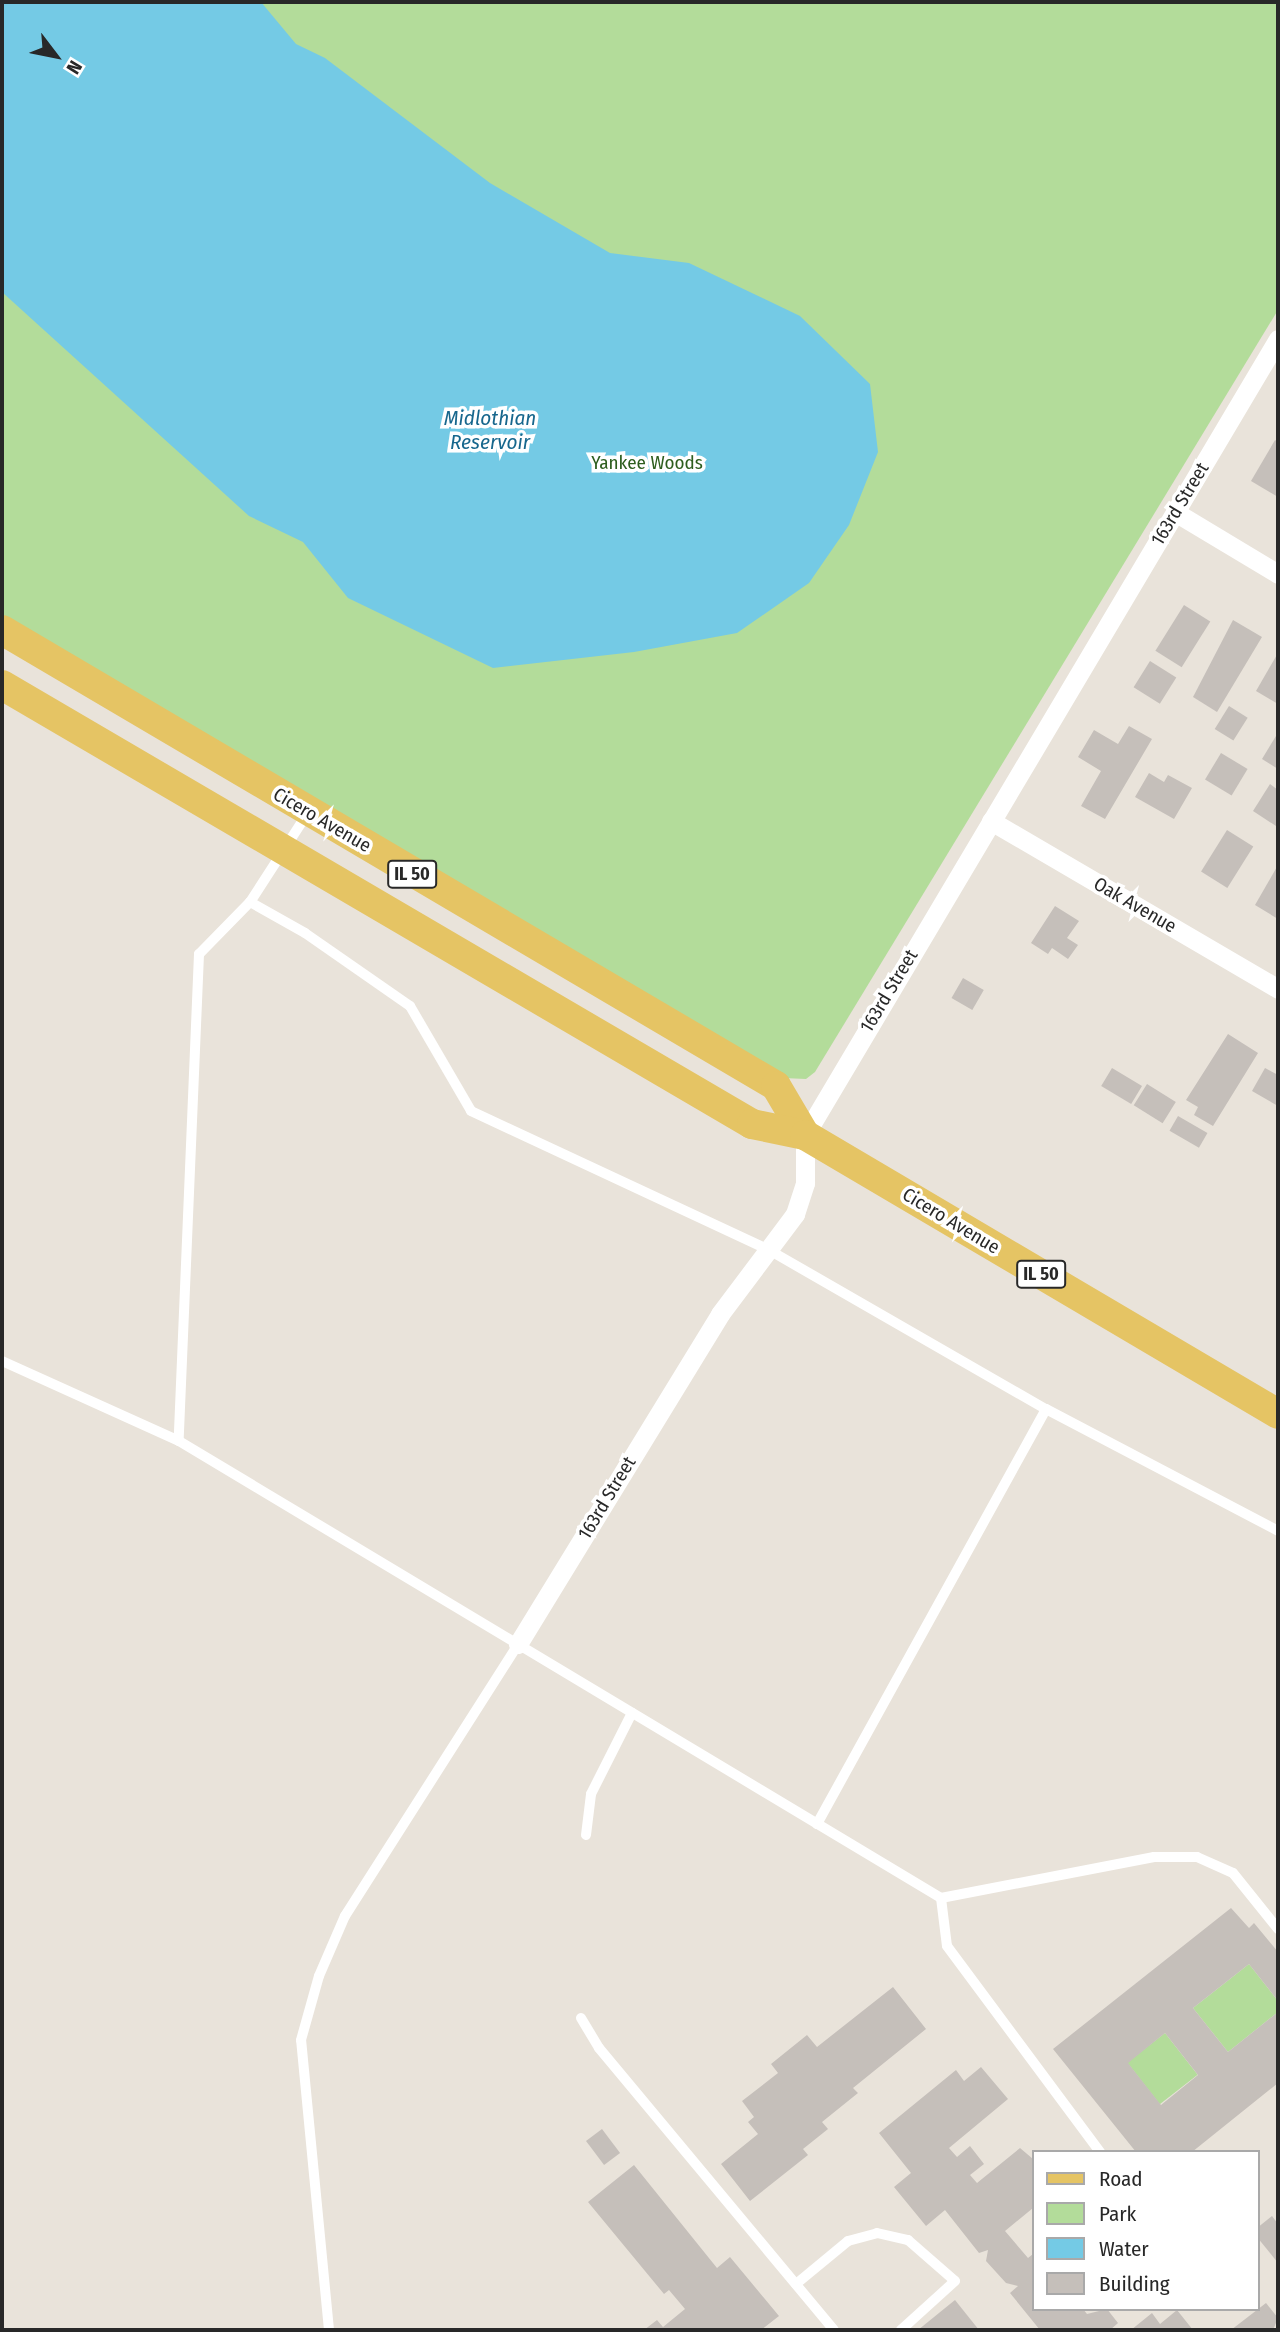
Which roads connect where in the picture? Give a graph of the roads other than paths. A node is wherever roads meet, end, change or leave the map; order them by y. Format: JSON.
{"nodes":[{"id":1,"x":1278,"y":339,"type":"edge"},
{"id":2,"x":1175,"y":512,"type":"junction"},
{"id":3,"x":1278,"y":574,"type":"edge"},
{"id":4,"x":2,"y":630,"type":"edge"},
{"id":5,"x":2,"y":685,"type":"edge"},
{"id":6,"x":308,"y":812,"type":"junction"},
{"id":7,"x":991,"y":821,"type":"junction"},
{"id":8,"x":284,"y":850,"type":"junction"},
{"id":9,"x":250,"y":902,"type":"junction"},
{"id":10,"x":1278,"y":989,"type":"edge"},
{"id":11,"x":805,"y":1135,"type":"junction"},
{"id":12,"x":769,"y":1250,"type":"junction"},
{"id":13,"x":2,"y":1361,"type":"edge"},
{"id":14,"x":1046,"y":1409,"type":"junction"},
{"id":15,"x":1278,"y":1414,"type":"edge"},
{"id":16,"x":179,"y":1441,"type":"junction"},
{"id":17,"x":1278,"y":1531,"type":"edge"},
{"id":18,"x":518,"y":1644,"type":"junction"},
{"id":19,"x":632,"y":1713,"type":"junction"},
{"id":20,"x":817,"y":1824,"type":"junction"},
{"id":21,"x":586,"y":1835,"type":"dead end"},
{"id":22,"x":941,"y":1898,"type":"junction"},
{"id":23,"x":1278,"y":1929,"type":"edge"},
{"id":24,"x":581,"y":2018,"type":"dead end"},
{"id":25,"x":1099,"y":2150,"type":"edge"},
{"id":26,"x":796,"y":2284,"type":"junction"},
{"id":27,"x":831,"y":2329,"type":"edge"},
{"id":28,"x":329,"y":2330,"type":"edge"},
{"id":29,"x":901,"y":2330,"type":"edge"}],
"edges":[{"from":1,"to":2,"type":"street","name":"163rd Street"},
{"from":2,"to":3,"type":"street"},
{"from":2,"to":7,"type":"street","name":"163rd Street"},
{"from":4,"to":6,"type":"main road","name":"Cicero Avenue","number":"IL 50"},
{"from":5,"to":8,"type":"main road","name":"Cicero Avenue","number":"IL 50"},
{"from":6,"to":8,"type":"lane"},
{"from":6,"to":11,"type":"main road","name":"Cicero Avenue","number":"IL 50"},
{"from":7,"to":10,"type":"street","name":"Oak Avenue"},
{"from":7,"to":11,"type":"street","name":"163rd Street"},
{"from":8,"to":9,"type":"lane"},
{"from":8,"to":11,"type":"main road","name":"Cicero Avenue","number":"IL 50"},
{"from":9,"to":12,"type":"lane"},
{"from":9,"to":16,"type":"lane"},
{"from":11,"to":12,"type":"street","name":"163rd Street"},
{"from":11,"to":15,"type":"main road","name":"Cicero Avenue","number":"IL 50"},
{"from":12,"to":14,"type":"lane"},
{"from":12,"to":18,"type":"street","name":"163rd Street"},
{"from":13,"to":16,"type":"lane"},
{"from":14,"to":17,"type":"lane"},
{"from":14,"to":20,"type":"lane"},
{"from":16,"to":18,"type":"lane"},
{"from":18,"to":19,"type":"lane"},
{"from":18,"to":28,"type":"lane"},
{"from":19,"to":20,"type":"lane"},
{"from":19,"to":21,"type":"lane"},
{"from":20,"to":22,"type":"lane"},
{"from":22,"to":23,"type":"lane"},
{"from":22,"to":25,"type":"lane"},
{"from":24,"to":26,"type":"lane"},
{"from":26,"to":27,"type":"lane"},
{"from":26,"to":29,"type":"lane"}]}
